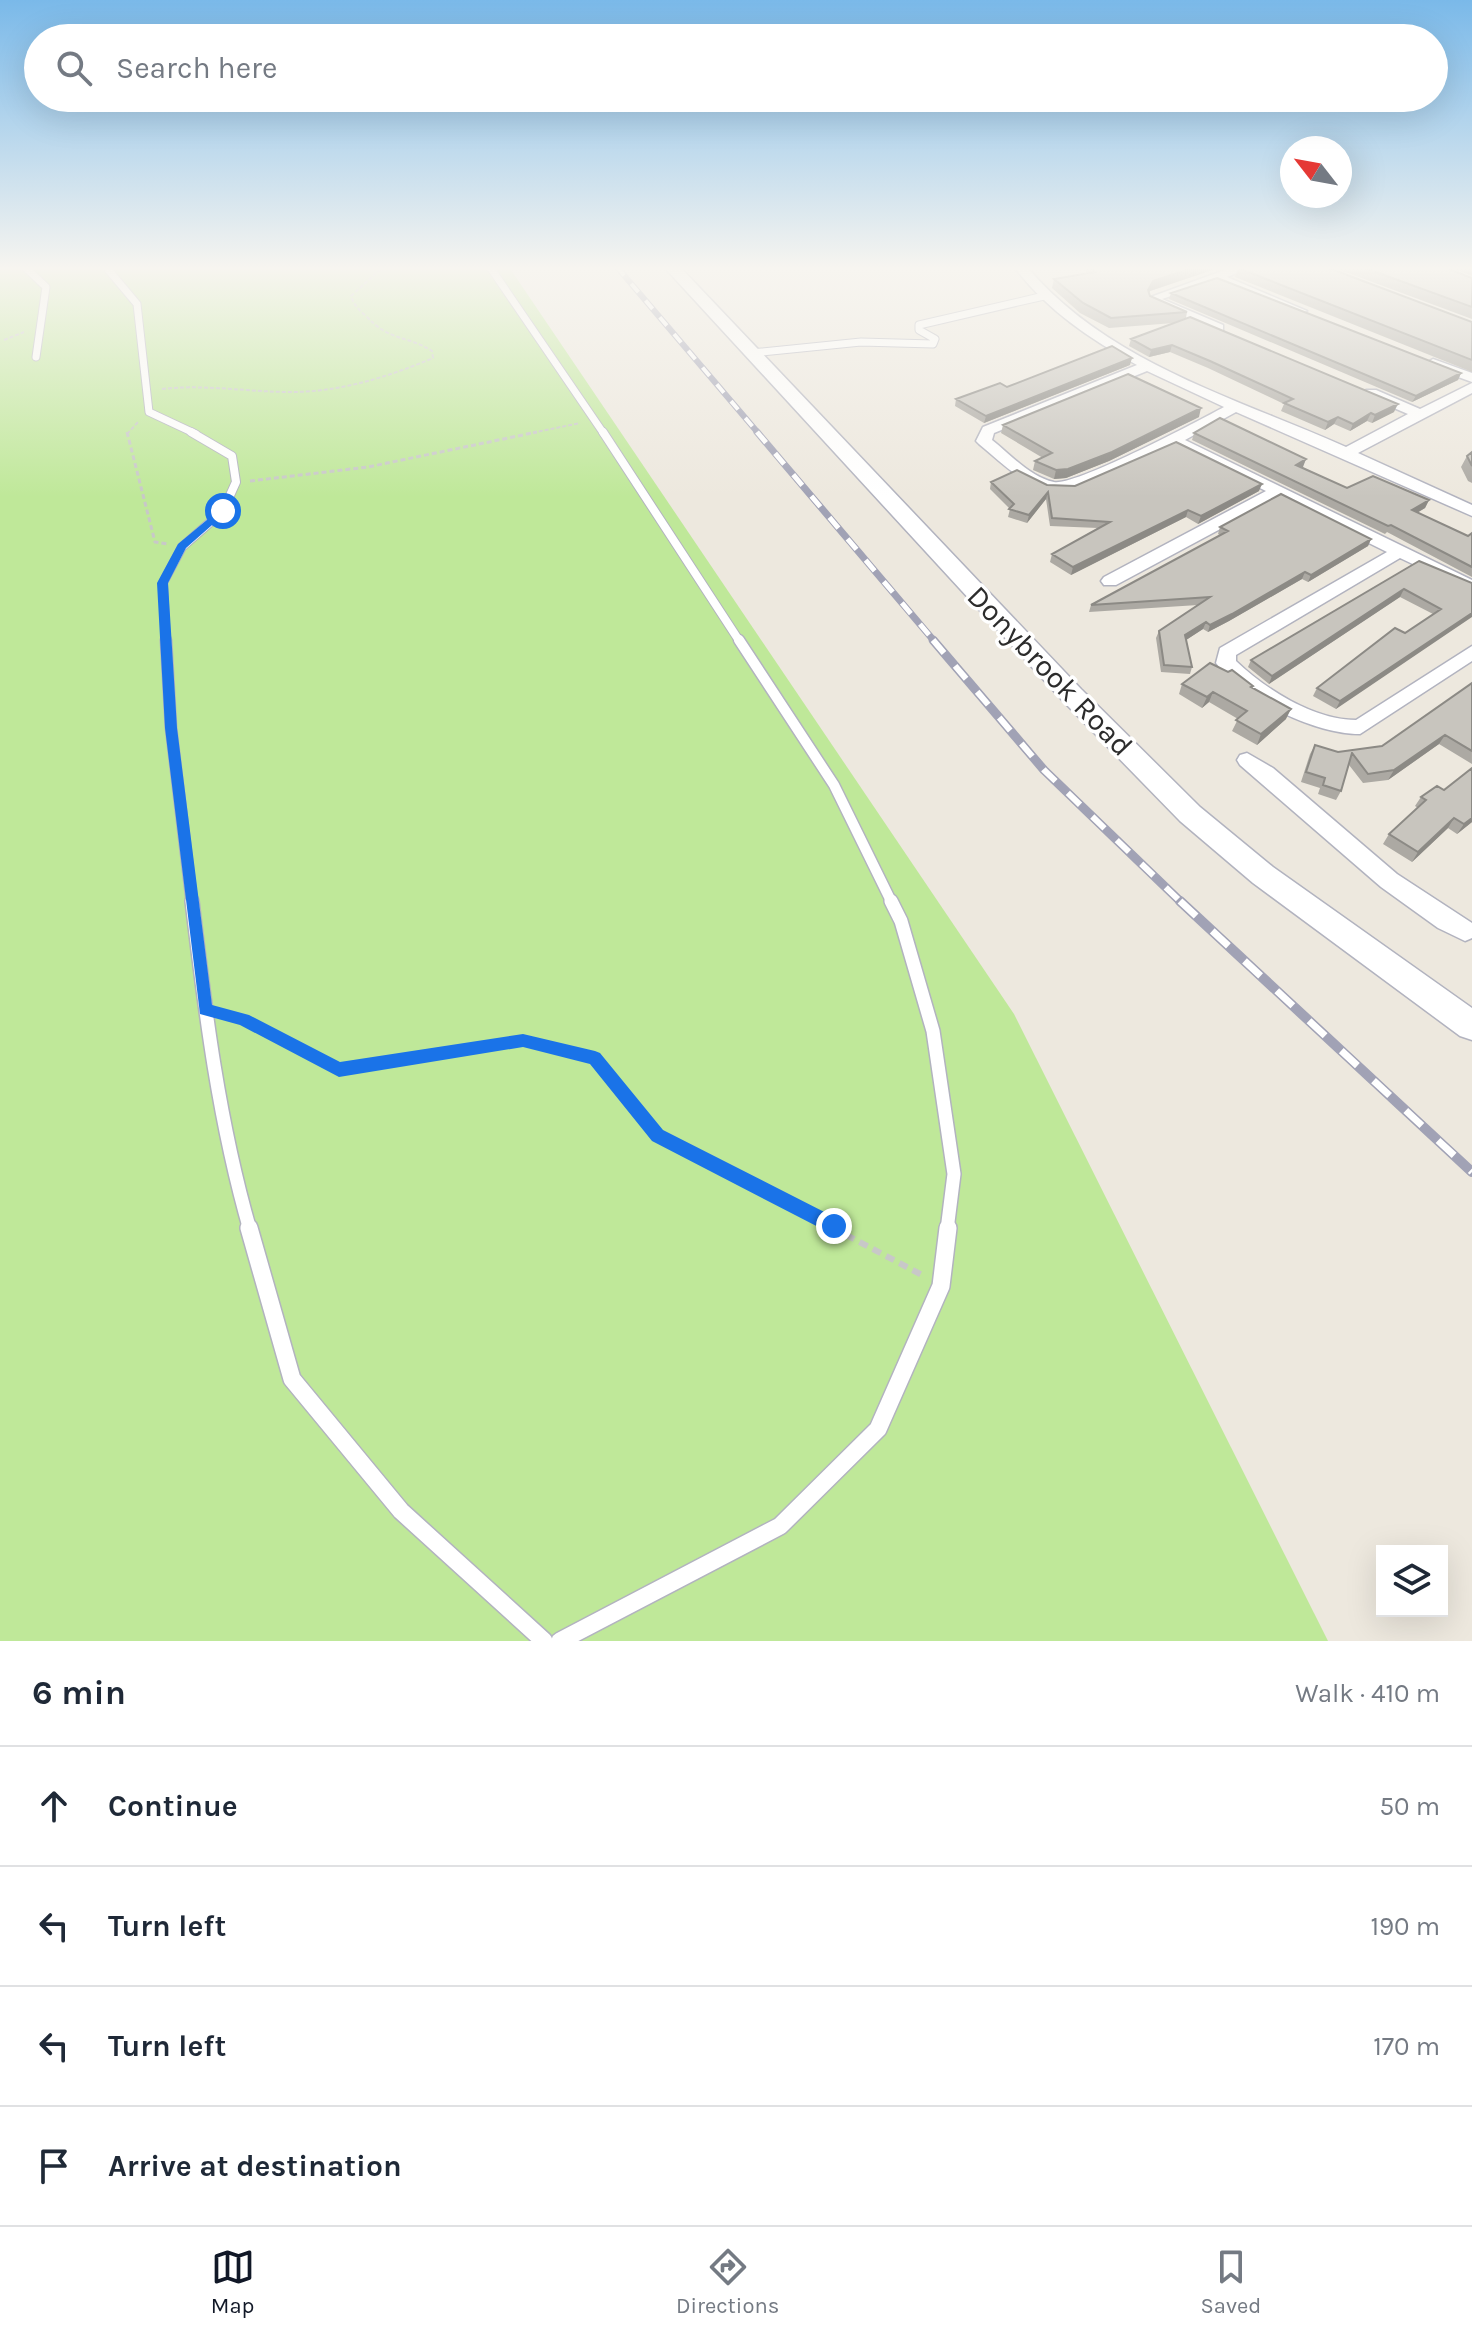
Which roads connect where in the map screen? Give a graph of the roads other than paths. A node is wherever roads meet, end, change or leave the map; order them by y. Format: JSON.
{"nodes":[{"id":1,"x":37,"y":344,"type":"edge"},
{"id":2,"x":141,"y":344,"type":"edge"},
{"id":3,"x":543,"y":344,"type":"edge"},
{"id":4,"x":742,"y":344,"type":"edge"},
{"id":5,"x":845,"y":344,"type":"edge"},
{"id":6,"x":1110,"y":344,"type":"edge"},
{"id":7,"x":751,"y":353,"type":"junction"},
{"id":8,"x":1415,"y":356,"type":"edge"},
{"id":9,"x":36,"y":357,"type":"dead end"},
{"id":10,"x":1150,"y":365,"type":"junction"},
{"id":11,"x":1472,"y":378,"type":"edge"},
{"id":12,"x":1472,"y":387,"type":"edge"},
{"id":13,"x":1363,"y":390,"type":"edge"},
{"id":14,"x":1236,"y":406,"type":"junction"},
{"id":15,"x":1422,"y":415,"type":"junction"},
{"id":16,"x":1174,"y":440,"type":"junction"},
{"id":17,"x":1346,"y":453,"type":"junction"},
{"id":18,"x":1277,"y":492,"type":"junction"},
{"id":19,"x":1472,"y":511,"type":"edge"},
{"id":20,"x":1399,"y":552,"type":"junction"},
{"id":21,"x":1110,"y":581,"type":"dead end"},
{"id":22,"x":1472,"y":587,"type":"edge"},
{"id":23,"x":1472,"y":652,"type":"edge"},
{"id":24,"x":1247,"y":760,"type":"dead end"},
{"id":25,"x":1470,"y":932,"type":"edge"},
{"id":26,"x":1472,"y":1026,"type":"edge"},
{"id":27,"x":544,"y":1641,"type":"edge"},
{"id":28,"x":560,"y":1641,"type":"edge"}],
"edges":[{"from":1,"to":9,"type":"lane"},
{"from":2,"to":27,"type":"lane"},
{"from":3,"to":28,"type":"lane"},
{"from":4,"to":7,"type":"street","name":"Donybrook Road"},
{"from":5,"to":7,"type":"lane"},
{"from":6,"to":10,"type":"street"},
{"from":7,"to":26,"type":"street","name":"Donybrook Road"},
{"from":8,"to":11,"type":"street"},
{"from":10,"to":14,"type":"street"},
{"from":10,"to":16,"type":"street"},
{"from":12,"to":15,"type":"street"},
{"from":13,"to":15,"type":"street"},
{"from":14,"to":16,"type":"street"},
{"from":14,"to":17,"type":"street"},
{"from":15,"to":17,"type":"street"},
{"from":16,"to":18,"type":"street"},
{"from":17,"to":19,"type":"street"},
{"from":18,"to":20,"type":"street"},
{"from":18,"to":21,"type":"street"},
{"from":20,"to":22,"type":"street"},
{"from":20,"to":23,"type":"street"},
{"from":24,"to":25,"type":"street"}]}
